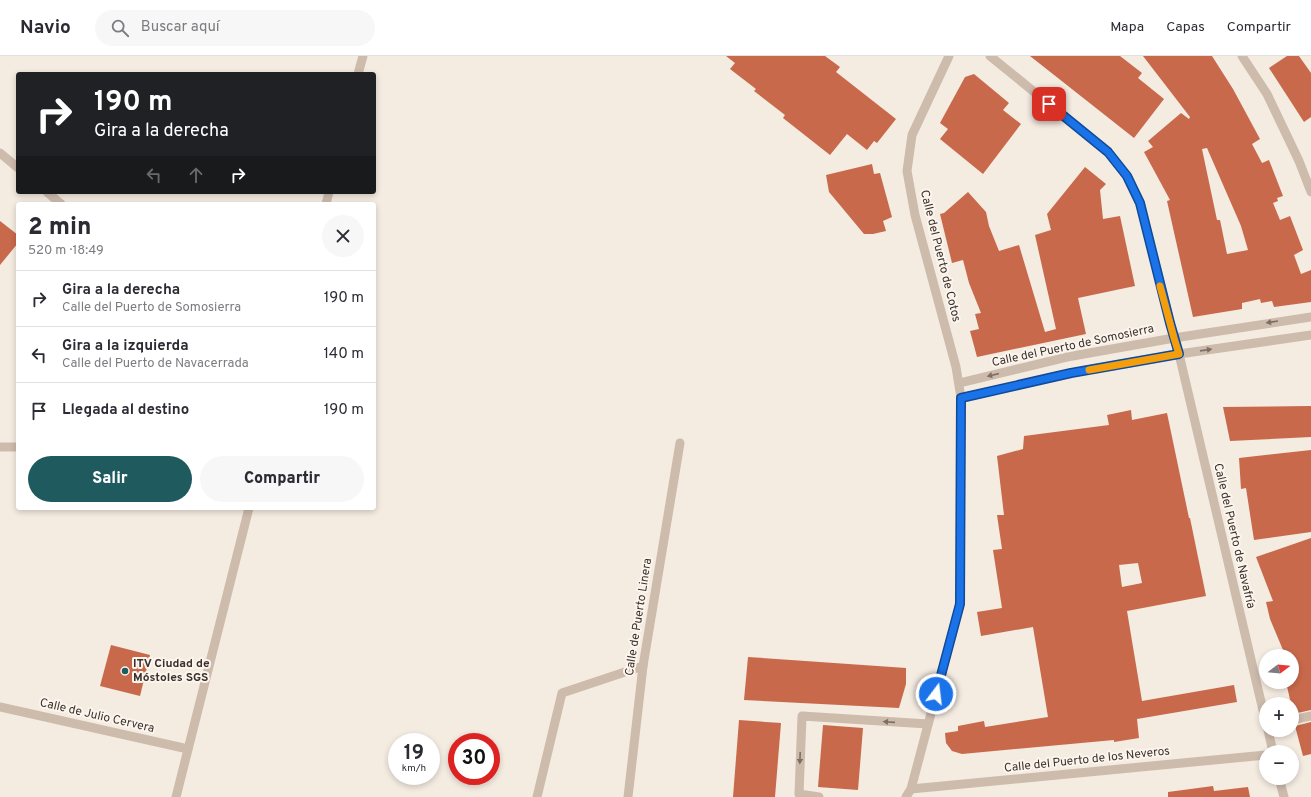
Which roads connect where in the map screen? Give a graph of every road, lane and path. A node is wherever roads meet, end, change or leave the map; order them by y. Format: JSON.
{"nodes":[{"id":1,"x":363,"y":56,"type":"edge"},
{"id":2,"x":950,"y":56,"type":"edge"},
{"id":3,"x":990,"y":56,"type":"edge"},
{"id":4,"x":1242,"y":56,"type":"edge"},
{"id":5,"x":359,"y":72,"type":"edge"},
{"id":6,"x":0,"y":153,"type":"edge"},
{"id":7,"x":16,"y":166,"type":"edge"},
{"id":8,"x":1311,"y":192,"type":"edge"},
{"id":9,"x":50,"y":194,"type":"edge"},
{"id":10,"x":60,"y":202,"type":"edge"},
{"id":11,"x":1311,"y":317,"type":"edge"},
{"id":12,"x":1311,"y":335,"type":"edge"},
{"id":13,"x":1174,"y":338,"type":"junction"},
{"id":14,"x":1179,"y":354,"type":"junction"},
{"id":15,"x":959,"y":383,"type":"junction"},
{"id":16,"x":961,"y":398,"type":"junction"},
{"id":17,"x":680,"y":442,"type":"dead end"},
{"id":18,"x":0,"y":446,"type":"edge"},
{"id":19,"x":16,"y":447,"type":"edge"},
{"id":20,"x":248,"y":510,"type":"edge"},
{"id":21,"x":643,"y":666,"type":"junction"},
{"id":22,"x":1260,"y":697,"type":"edge"},
{"id":23,"x":0,"y":707,"type":"edge"},
{"id":24,"x":1311,"y":716,"type":"edge"},
{"id":25,"x":1299,"y":719,"type":"edge"},
{"id":26,"x":928,"y":724,"type":"junction"},
{"id":27,"x":188,"y":750,"type":"junction"},
{"id":28,"x":1259,"y":755,"type":"edge"},
{"id":29,"x":1281,"y":785,"type":"edge"},
{"id":30,"x":909,"y":793,"type":"edge"},
{"id":31,"x":176,"y":797,"type":"edge"},
{"id":32,"x":537,"y":797,"type":"edge"},
{"id":33,"x":628,"y":797,"type":"edge"},
{"id":34,"x":820,"y":797,"type":"edge"},
{"id":35,"x":1284,"y":797,"type":"edge"}],
"edges":[{"from":1,"to":5,"type":"street"},
{"from":2,"to":15,"type":"street","name":"Calle del Puerto de Cotos"},
{"from":3,"to":13,"type":"street","name":"Calle del Puerto de Navafría"},
{"from":4,"to":8,"type":"street"},
{"from":6,"to":7,"type":"street"},
{"from":9,"to":10,"type":"street"},
{"from":11,"to":13,"type":"street","name":"Calle del Puerto de Somosierra","one_way":true},
{"from":14,"to":12,"type":"street","one_way":true},
{"from":13,"to":14,"type":"street","name":"Calle del Puerto de Navafría"},
{"from":13,"to":15,"type":"street","name":"Calle del Puerto de Somosierra","one_way":true},
{"from":14,"to":16,"type":"street"},
{"from":14,"to":22,"type":"street","name":"Calle del Puerto de Navafría"},
{"from":15,"to":16,"type":"street","name":"Calle del Puerto de Cotos"},
{"from":16,"to":26,"type":"street"},
{"from":17,"to":21,"type":"street","name":"Calle de Puerto Linera"},
{"from":18,"to":19,"type":"street"},
{"from":20,"to":27,"type":"street"},
{"from":21,"to":32,"type":"street"},
{"from":21,"to":33,"type":"street","name":"Calle de Puerto Linera"},
{"from":23,"to":27,"type":"street","name":"Calle de Julio Cervera"},
{"from":24,"to":25,"type":"street"},
{"from":26,"to":30,"type":"street"},
{"from":26,"to":34,"type":"street","one_way":true},
{"from":27,"to":31,"type":"street"},
{"from":28,"to":30,"type":"street","name":"Calle del Puerto de los Neveros"},
{"from":29,"to":35,"type":"street"}]}
